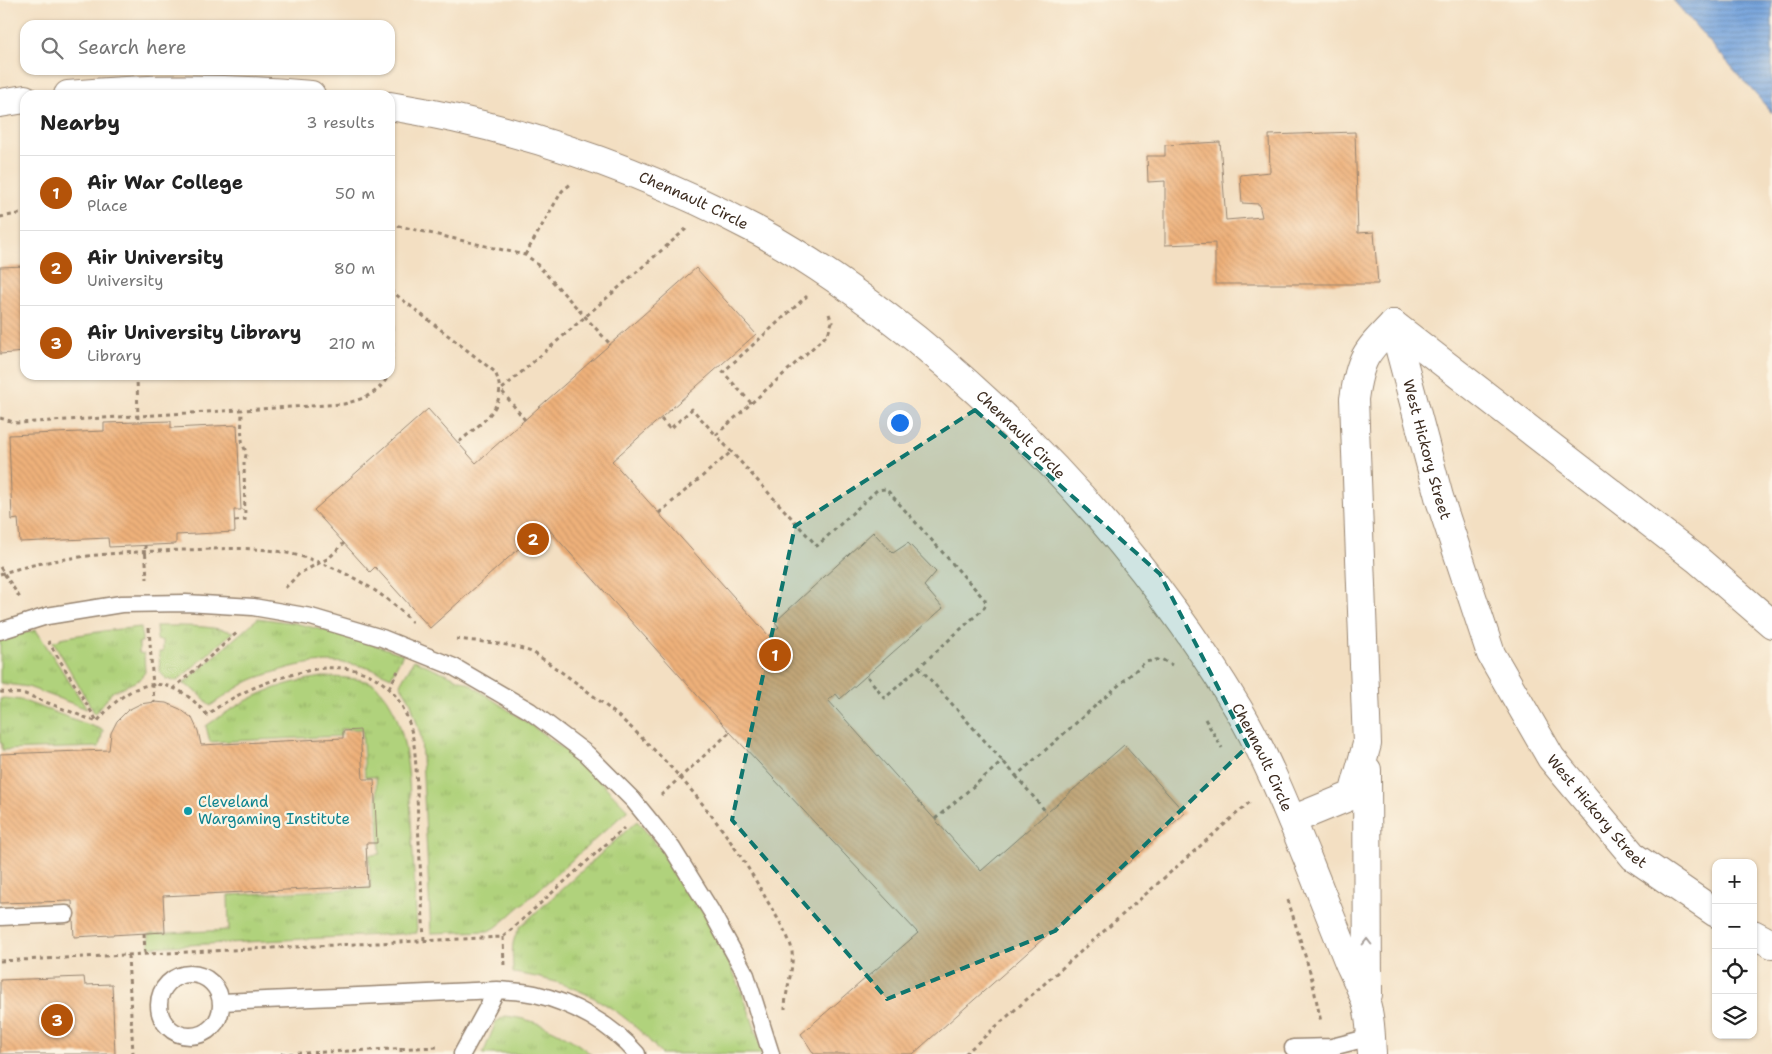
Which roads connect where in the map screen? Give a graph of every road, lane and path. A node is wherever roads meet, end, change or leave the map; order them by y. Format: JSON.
{"nodes":[{"id":1,"x":131,"y":90,"type":"edge"},
{"id":2,"x":258,"y":90,"type":"edge"},
{"id":3,"x":20,"y":100,"type":"edge"},
{"id":4,"x":0,"y":103,"type":"edge"},
{"id":5,"x":395,"y":107,"type":"edge"},
{"id":6,"x":573,"y":182,"type":"dead end"},
{"id":7,"x":20,"y":214,"type":"edge"},
{"id":8,"x":0,"y":217,"type":"edge"},
{"id":9,"x":395,"y":225,"type":"edge"},
{"id":10,"x":678,"y":225,"type":"dead end"},
{"id":11,"x":525,"y":255,"type":"junction"},
{"id":12,"x":829,"y":275,"type":"junction"},
{"id":13,"x":395,"y":296,"type":"edge"},
{"id":14,"x":805,"y":296,"type":"junction"},
{"id":15,"x":812,"y":301,"type":"dead end"},
{"id":16,"x":824,"y":309,"type":"dead end"},
{"id":17,"x":585,"y":316,"type":"junction"},
{"id":18,"x":1393,"y":324,"type":"junction"},
{"id":19,"x":610,"y":344,"type":"dead end"},
{"id":20,"x":136,"y":380,"type":"edge"},
{"id":21,"x":385,"y":380,"type":"edge"},
{"id":22,"x":501,"y":390,"type":"junction"},
{"id":23,"x":751,"y":404,"type":"junction"},
{"id":24,"x":242,"y":410,"type":"junction"},
{"id":25,"x":138,"y":416,"type":"junction"},
{"id":26,"x":0,"y":418,"type":"edge"},
{"id":27,"x":661,"y":418,"type":"dead end"},
{"id":28,"x":525,"y":420,"type":"dead end"},
{"id":29,"x":138,"y":422,"type":"dead end"},
{"id":30,"x":716,"y":435,"type":"junction"},
{"id":31,"x":458,"y":443,"type":"dead end"},
{"id":32,"x":731,"y":452,"type":"junction"},
{"id":33,"x":659,"y":513,"type":"dead end"},
{"id":34,"x":235,"y":521,"type":"dead end"},
{"id":35,"x":145,"y":551,"type":"dead end"},
{"id":36,"x":0,"y":574,"type":"edge"},
{"id":37,"x":1772,"y":624,"type":"edge"},
{"id":38,"x":0,"y":631,"type":"edge"},
{"id":39,"x":919,"y":667,"type":"junction"},
{"id":40,"x":1176,"y":672,"type":"dead end"},
{"id":41,"x":866,"y":675,"type":"dead end"},
{"id":42,"x":0,"y":692,"type":"edge"},
{"id":43,"x":1205,"y":718,"type":"dead end"},
{"id":44,"x":730,"y":732,"type":"dead end"},
{"id":45,"x":1367,"y":744,"type":"junction"},
{"id":46,"x":1224,"y":752,"type":"dead end"},
{"id":47,"x":1003,"y":761,"type":"junction"},
{"id":48,"x":1016,"y":776,"type":"junction"},
{"id":49,"x":1278,"y":786,"type":"junction"},
{"id":50,"x":1247,"y":796,"type":"dead end"},
{"id":51,"x":1250,"y":802,"type":"junction"},
{"id":52,"x":1254,"y":811,"type":"dead end"},
{"id":53,"x":642,"y":812,"type":"junction"},
{"id":54,"x":1047,"y":813,"type":"dead end"},
{"id":55,"x":935,"y":819,"type":"dead end"},
{"id":56,"x":1292,"y":820,"type":"junction"},
{"id":57,"x":1286,"y":891,"type":"dead end"},
{"id":58,"x":1712,"y":910,"type":"edge"},
{"id":59,"x":66,"y":914,"type":"dead end"},
{"id":60,"x":0,"y":917,"type":"edge"},
{"id":61,"x":144,"y":933,"type":"dead end"},
{"id":62,"x":1757,"y":936,"type":"edge"},
{"id":63,"x":424,"y":940,"type":"junction"},
{"id":64,"x":1772,"y":944,"type":"edge"},
{"id":65,"x":145,"y":954,"type":"junction"},
{"id":66,"x":128,"y":955,"type":"junction"},
{"id":67,"x":0,"y":961,"type":"edge"},
{"id":68,"x":496,"y":990,"type":"junction"},
{"id":69,"x":220,"y":1002,"type":"dead end"},
{"id":70,"x":1368,"y":1008,"type":"junction"},
{"id":71,"x":1371,"y":1046,"type":"edge"},
{"id":72,"x":1326,"y":1047,"type":"junction"},
{"id":73,"x":401,"y":1048,"type":"junction"},
{"id":74,"x":1293,"y":1048,"type":"dead end"},
{"id":75,"x":464,"y":1050,"type":"edge"},
{"id":76,"x":133,"y":1054,"type":"edge"},
{"id":77,"x":281,"y":1054,"type":"edge"},
{"id":78,"x":401,"y":1054,"type":"edge"},
{"id":79,"x":637,"y":1054,"type":"edge"},
{"id":80,"x":771,"y":1054,"type":"edge"},
{"id":81,"x":965,"y":1054,"type":"edge"}],
"edges":[{"from":1,"to":2,"type":"street"},
{"from":3,"to":4,"type":"street"},
{"from":5,"to":12,"type":"street","name":"Chennault Circle"},
{"from":6,"to":11,"type":"path"},
{"from":7,"to":8,"type":"path"},
{"from":9,"to":11,"type":"path"},
{"from":10,"to":17,"type":"path"},
{"from":11,"to":17,"type":"path"},
{"from":12,"to":14,"type":"path"},
{"from":12,"to":49,"type":"street","name":"Chennault Circle"},
{"from":13,"to":22,"type":"path"},
{"from":14,"to":15,"type":"path"},
{"from":14,"to":23,"type":"path"},
{"from":16,"to":23,"type":"path"},
{"from":17,"to":19,"type":"path"},
{"from":17,"to":22,"type":"path"},
{"from":18,"to":37,"type":"street"},
{"from":18,"to":45,"type":"street"},
{"from":18,"to":58,"type":"street","name":"West Hickory Street"},
{"from":20,"to":25,"type":"path"},
{"from":21,"to":24,"type":"path"},
{"from":22,"to":28,"type":"path"},
{"from":22,"to":31,"type":"path"},
{"from":23,"to":30,"type":"path"},
{"from":24,"to":25,"type":"path"},
{"from":24,"to":34,"type":"path"},
{"from":25,"to":26,"type":"path"},
{"from":25,"to":29,"type":"path"},
{"from":27,"to":30,"type":"path"},
{"from":30,"to":32,"type":"path"},
{"from":32,"to":33,"type":"path"},
{"from":32,"to":39,"type":"path"},
{"from":35,"to":36,"type":"path"},
{"from":38,"to":53,"type":"lane"},
{"from":39,"to":41,"type":"path"},
{"from":39,"to":47,"type":"path"},
{"from":40,"to":48,"type":"path"},
{"from":42,"to":63,"type":"path"},
{"from":43,"to":46,"type":"path"},
{"from":44,"to":53,"type":"path"},
{"from":45,"to":56,"type":"street"},
{"from":70,"to":45,"type":"street","one_way":true},
{"from":47,"to":48,"type":"path"},
{"from":47,"to":55,"type":"path"},
{"from":48,"to":54,"type":"path"},
{"from":49,"to":51,"type":"path"},
{"from":49,"to":56,"type":"street","name":"Chennault Circle"},
{"from":50,"to":51,"type":"path"},
{"from":51,"to":52,"type":"path"},
{"from":51,"to":81,"type":"path"},
{"from":53,"to":63,"type":"path"},
{"from":53,"to":80,"type":"lane"},
{"from":56,"to":70,"type":"street","name":"Chennault Circle"},
{"from":57,"to":72,"type":"path"},
{"from":59,"to":60,"type":"lane"},
{"from":61,"to":65,"type":"path"},
{"from":62,"to":64,"type":"street"},
{"from":63,"to":65,"type":"path"},
{"from":65,"to":66,"type":"path"},
{"from":66,"to":67,"type":"path"},
{"from":66,"to":76,"type":"path"},
{"from":68,"to":69,"type":"lane"},
{"from":68,"to":75,"type":"lane"},
{"from":68,"to":79,"type":"lane"},
{"from":70,"to":71,"type":"street","name":"Chennault Circle"},
{"from":71,"to":72,"type":"lane"},
{"from":72,"to":74,"type":"lane"},
{"from":73,"to":75,"type":"path"},
{"from":73,"to":77,"type":"path"},
{"from":73,"to":78,"type":"path"}]}
